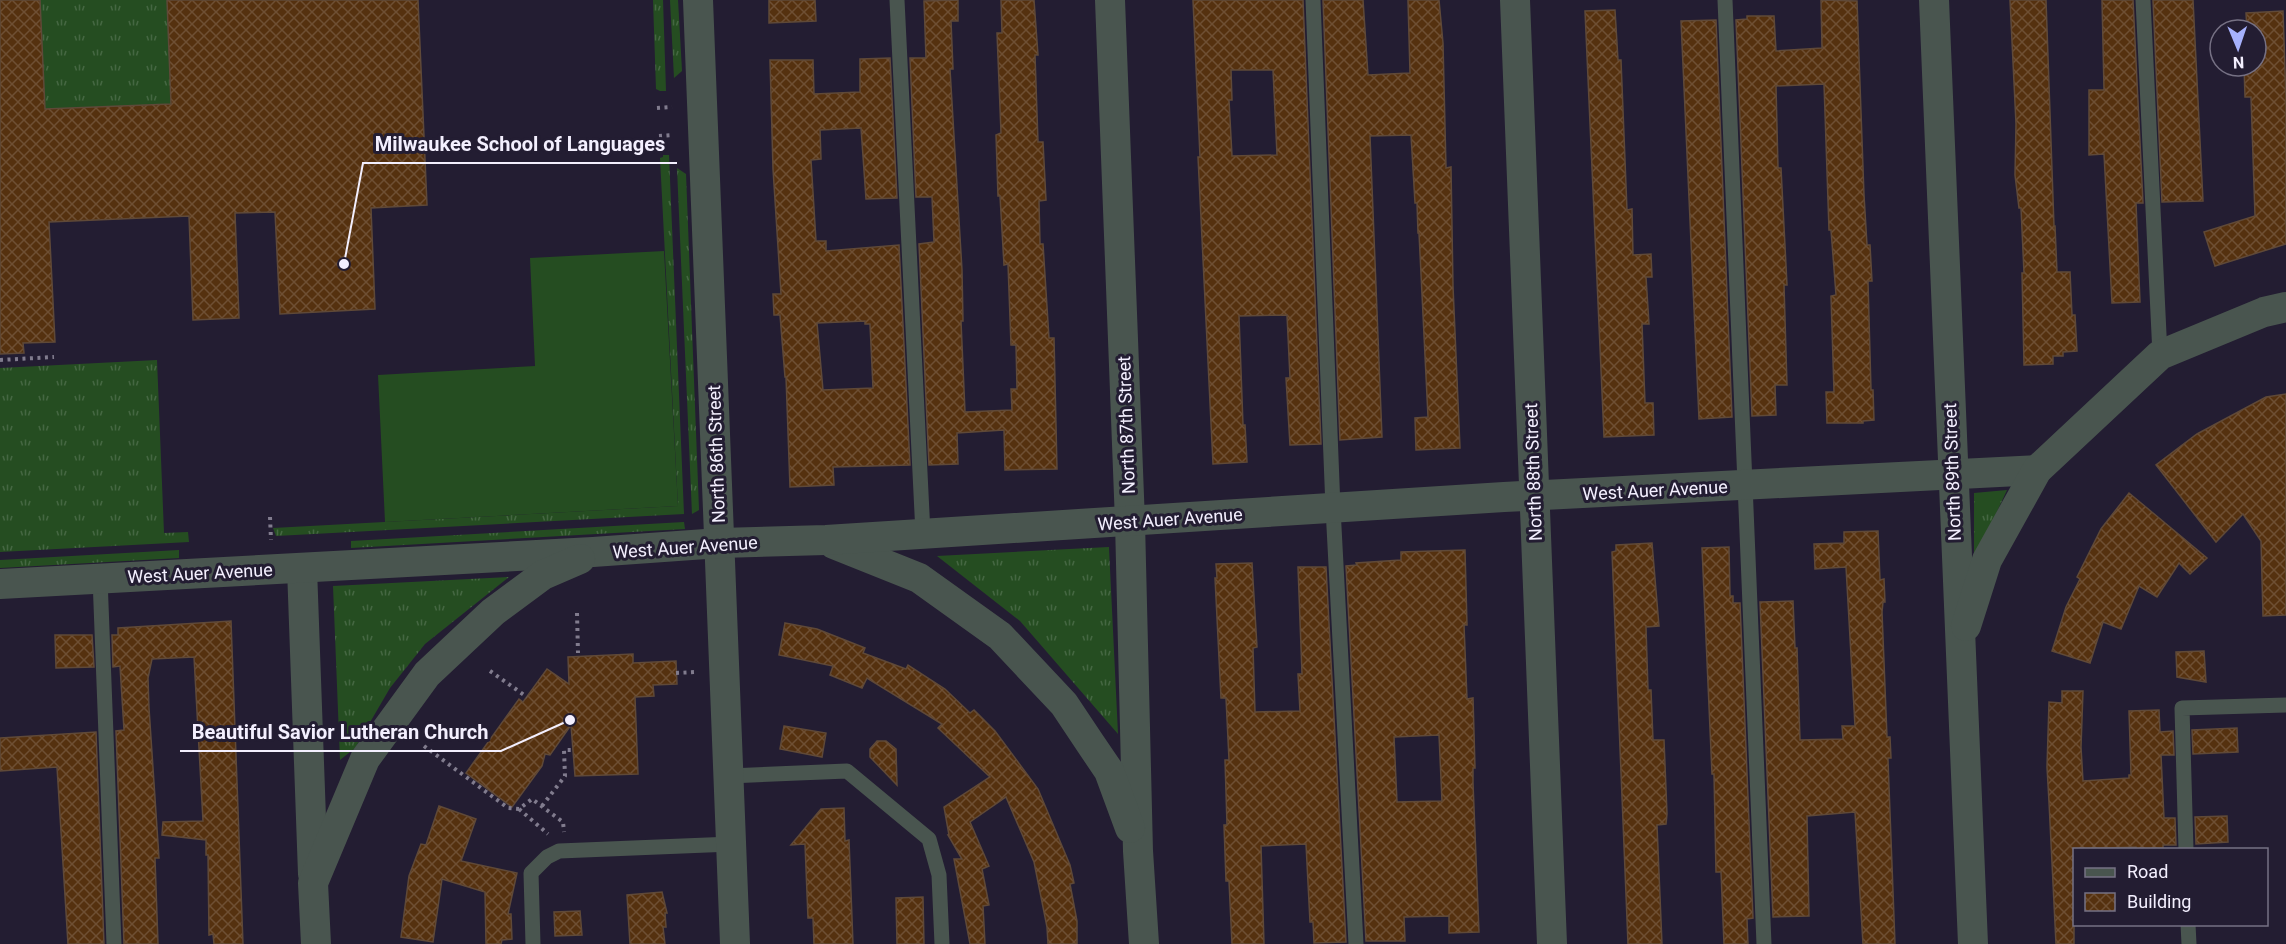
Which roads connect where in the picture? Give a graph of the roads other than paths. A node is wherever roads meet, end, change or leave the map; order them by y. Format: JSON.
{"nodes":[{"id":1,"x":698,"y":0,"type":"edge"},
{"id":2,"x":897,"y":0,"type":"edge"},
{"id":3,"x":1110,"y":0,"type":"edge"},
{"id":4,"x":1313,"y":0,"type":"edge"},
{"id":5,"x":1515,"y":0,"type":"edge"},
{"id":6,"x":1725,"y":0,"type":"edge"},
{"id":7,"x":1934,"y":0,"type":"edge"},
{"id":8,"x":2143,"y":0,"type":"edge"},
{"id":9,"x":2286,"y":308,"type":"edge"},
{"id":10,"x":2160,"y":355,"type":"junction"},
{"id":11,"x":2037,"y":470,"type":"junction"},
{"id":12,"x":1952,"y":475,"type":"junction"},
{"id":13,"x":1744,"y":485,"type":"junction"},
{"id":14,"x":1533,"y":496,"type":"junction"},
{"id":15,"x":1333,"y":508,"type":"junction"},
{"id":16,"x":1130,"y":522,"type":"junction"},
{"id":17,"x":923,"y":534,"type":"junction"},
{"id":18,"x":826,"y":540,"type":"junction"},
{"id":19,"x":720,"y":543,"type":"junction"},
{"id":20,"x":593,"y":552,"type":"junction"},
{"id":21,"x":302,"y":568,"type":"junction"},
{"id":22,"x":100,"y":578,"type":"junction"},
{"id":23,"x":0,"y":584,"type":"edge"},
{"id":24,"x":1960,"y":646,"type":"junction"},
{"id":25,"x":2286,"y":705,"type":"edge"},
{"id":26,"x":729,"y":776,"type":"junction"},
{"id":27,"x":732,"y":844,"type":"junction"},
{"id":28,"x":2186,"y":848,"type":"edge"},
{"id":29,"x":1138,"y":851,"type":"junction"},
{"id":30,"x":313,"y":883,"type":"junction"},
{"id":31,"x":2188,"y":926,"type":"edge"},
{"id":32,"x":114,"y":944,"type":"edge"},
{"id":33,"x":316,"y":944,"type":"edge"},
{"id":34,"x":533,"y":944,"type":"edge"},
{"id":35,"x":735,"y":944,"type":"edge"},
{"id":36,"x":942,"y":944,"type":"edge"},
{"id":37,"x":1144,"y":944,"type":"edge"},
{"id":38,"x":1356,"y":944,"type":"edge"},
{"id":39,"x":1552,"y":944,"type":"edge"},
{"id":40,"x":1764,"y":944,"type":"edge"},
{"id":41,"x":1973,"y":944,"type":"edge"},
{"id":42,"x":2189,"y":944,"type":"edge"}],
"edges":[{"from":1,"to":19,"type":"street","name":"North 86th Street"},
{"from":2,"to":17,"type":"lane"},
{"from":3,"to":16,"type":"street","name":"North 87th Street"},
{"from":4,"to":15,"type":"lane"},
{"from":5,"to":14,"type":"street","name":"North 88th Street"},
{"from":6,"to":13,"type":"lane"},
{"from":7,"to":12,"type":"street","name":"North 89th Street"},
{"from":8,"to":10,"type":"lane"},
{"from":9,"to":10,"type":"street"},
{"from":10,"to":11,"type":"street"},
{"from":11,"to":12,"type":"street","name":"West Auer Avenue"},
{"from":11,"to":24,"type":"street"},
{"from":12,"to":13,"type":"street","name":"West Auer Avenue"},
{"from":12,"to":24,"type":"street","name":"North 89th Street"},
{"from":13,"to":14,"type":"street","name":"West Auer Avenue"},
{"from":13,"to":40,"type":"lane"},
{"from":14,"to":15,"type":"street","name":"West Auer Avenue"},
{"from":14,"to":39,"type":"street","name":"North 88th Street"},
{"from":15,"to":16,"type":"street","name":"West Auer Avenue"},
{"from":15,"to":38,"type":"lane"},
{"from":16,"to":17,"type":"street","name":"West Auer Avenue"},
{"from":16,"to":29,"type":"street","name":"North 87th Street"},
{"from":17,"to":18,"type":"street","name":"West Auer Avenue"},
{"from":18,"to":19,"type":"street","name":"West Auer Avenue"},
{"from":18,"to":29,"type":"street","name":"North 87th Street"},
{"from":19,"to":20,"type":"street","name":"West Auer Avenue"},
{"from":19,"to":26,"type":"street","name":"North 86th Street"},
{"from":20,"to":21,"type":"street","name":"West Auer Avenue"},
{"from":20,"to":30,"type":"street"},
{"from":21,"to":22,"type":"street","name":"West Auer Avenue"},
{"from":21,"to":30,"type":"street"},
{"from":22,"to":23,"type":"street","name":"West Auer Avenue"},
{"from":22,"to":32,"type":"lane"},
{"from":24,"to":41,"type":"street","name":"North 89th Street"},
{"from":25,"to":28,"type":"lane"},
{"from":26,"to":27,"type":"street","name":"North 86th Street"},
{"from":26,"to":36,"type":"lane"},
{"from":27,"to":34,"type":"lane"},
{"from":27,"to":35,"type":"street","name":"North 86th Street"},
{"from":29,"to":37,"type":"street","name":"North 87th Street"},
{"from":30,"to":33,"type":"street"},
{"from":31,"to":42,"type":"lane"}]}
